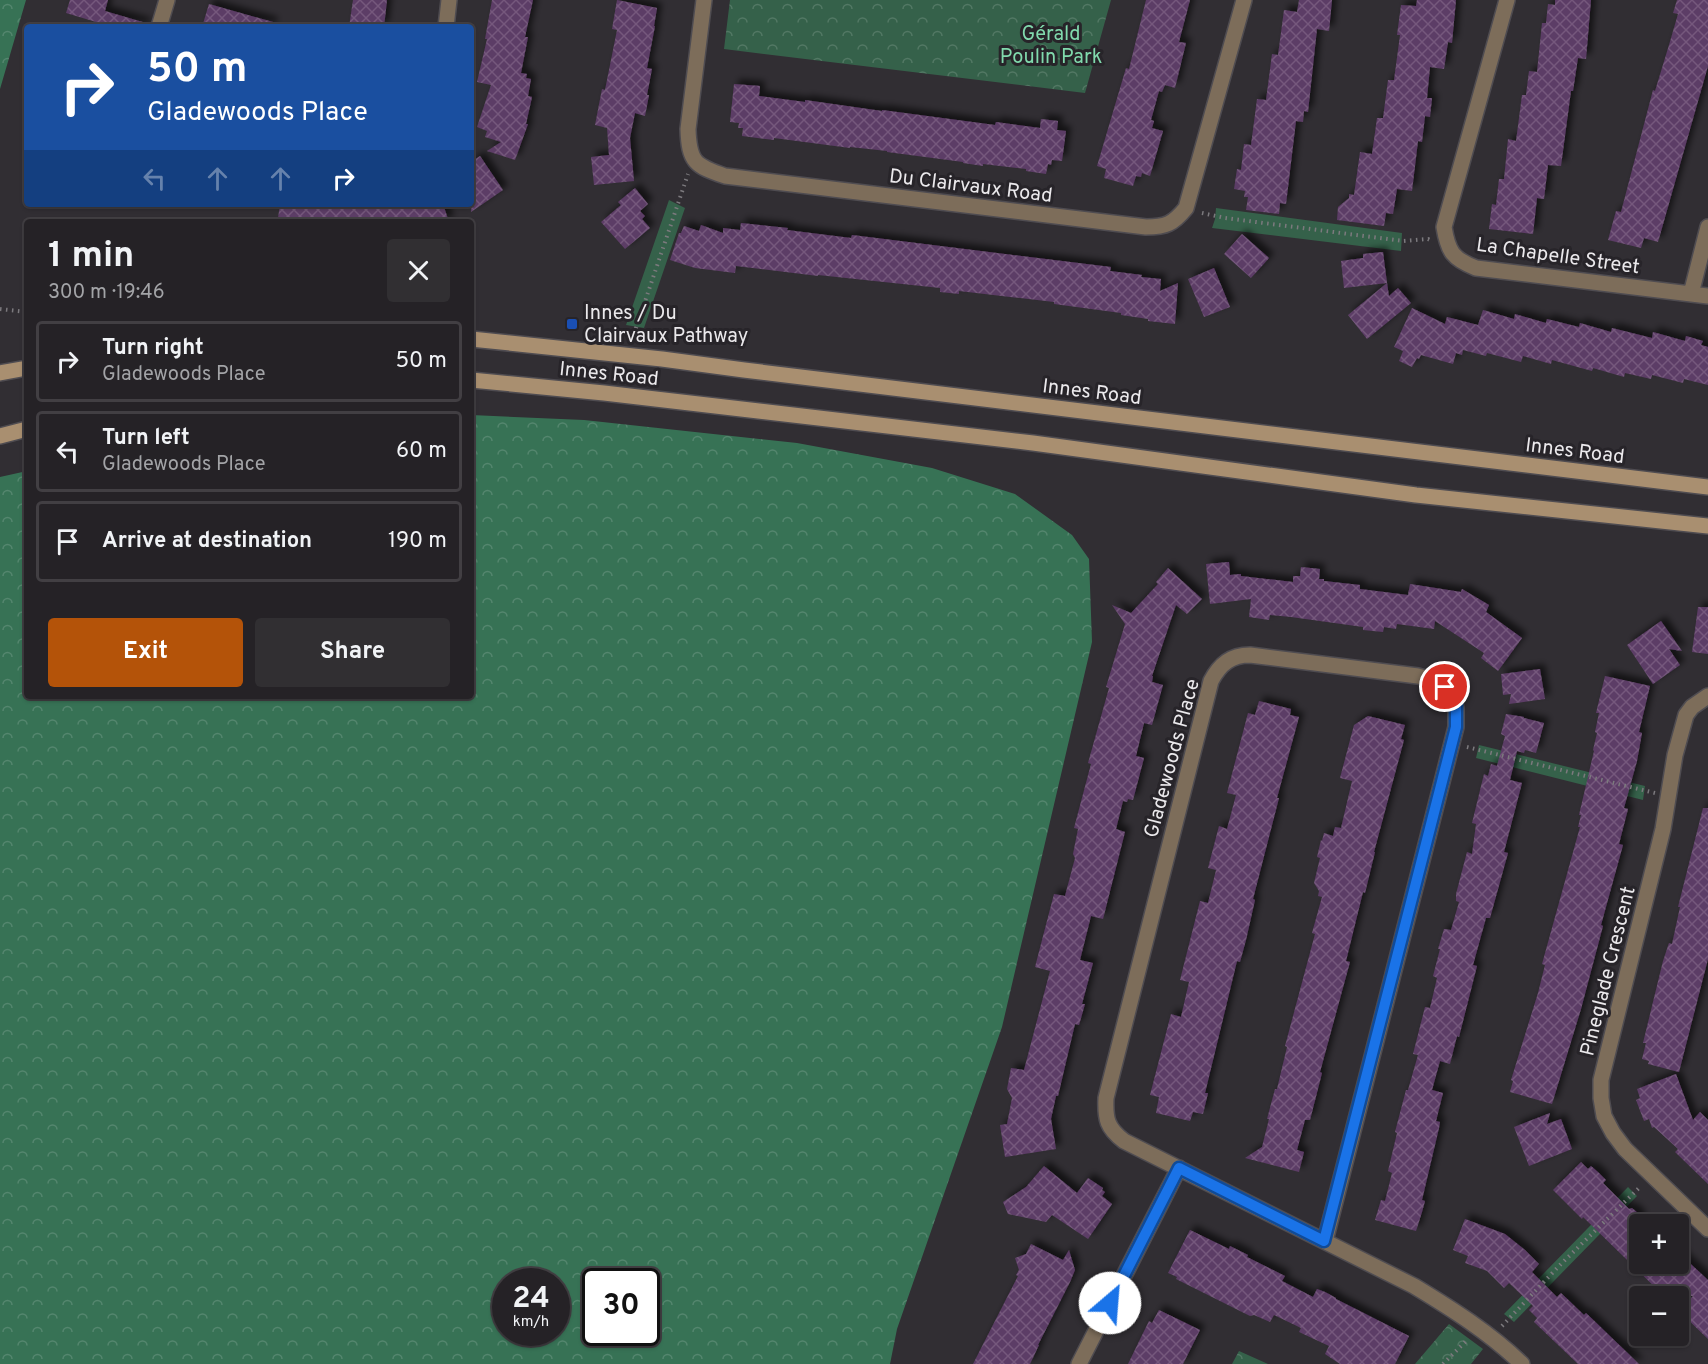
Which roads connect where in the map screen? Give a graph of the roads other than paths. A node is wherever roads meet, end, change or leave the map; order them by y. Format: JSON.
{"nodes":[{"id":1,"x":167,"y":0,"type":"edge"},
{"id":2,"x":449,"y":0,"type":"edge"},
{"id":3,"x":704,"y":0,"type":"edge"},
{"id":4,"x":1244,"y":0,"type":"edge"},
{"id":5,"x":1508,"y":0,"type":"edge"},
{"id":6,"x":160,"y":24,"type":"edge"},
{"id":7,"x":446,"y":24,"type":"edge"},
{"id":8,"x":1708,"y":227,"type":"edge"},
{"id":9,"x":1691,"y":294,"type":"junction"},
{"id":10,"x":1708,"y":296,"type":"edge"},
{"id":11,"x":474,"y":339,"type":"edge"},
{"id":12,"x":24,"y":368,"type":"edge"},
{"id":13,"x":0,"y":372,"type":"edge"},
{"id":14,"x":474,"y":380,"type":"edge"},
{"id":15,"x":24,"y":430,"type":"edge"},
{"id":16,"x":0,"y":436,"type":"edge"},
{"id":17,"x":1708,"y":487,"type":"edge"},
{"id":18,"x":1708,"y":526,"type":"edge"},
{"id":19,"x":1708,"y":696,"type":"edge"},
{"id":20,"x":1179,"y":1168,"type":"junction"},
{"id":21,"x":1708,"y":1229,"type":"edge"},
{"id":22,"x":1324,"y":1241,"type":"junction"},
{"id":23,"x":1079,"y":1364,"type":"edge"},
{"id":24,"x":1522,"y":1364,"type":"edge"}],
"edges":[{"from":1,"to":6,"type":"street"},
{"from":2,"to":7,"type":"street"},
{"from":3,"to":4,"type":"street","name":"Du Clairvaux Road"},
{"from":5,"to":9,"type":"street","name":"La Chapelle Street"},
{"from":8,"to":9,"type":"street"},
{"from":9,"to":10,"type":"street","name":"La Chapelle Street"},
{"from":11,"to":17,"type":"main road","name":"Innes Road"},
{"from":12,"to":13,"type":"main road"},
{"from":14,"to":18,"type":"main road","name":"Innes Road"},
{"from":15,"to":16,"type":"main road"},
{"from":19,"to":21,"type":"street","name":"Pineglade Crescent"},
{"from":20,"to":22,"type":"street","name":"Gladewoods Place"},
{"from":20,"to":22,"type":"street","name":"Gladewoods Place"},
{"from":20,"to":23,"type":"street"},
{"from":22,"to":24,"type":"street","name":"Gladewoods Place"}]}
